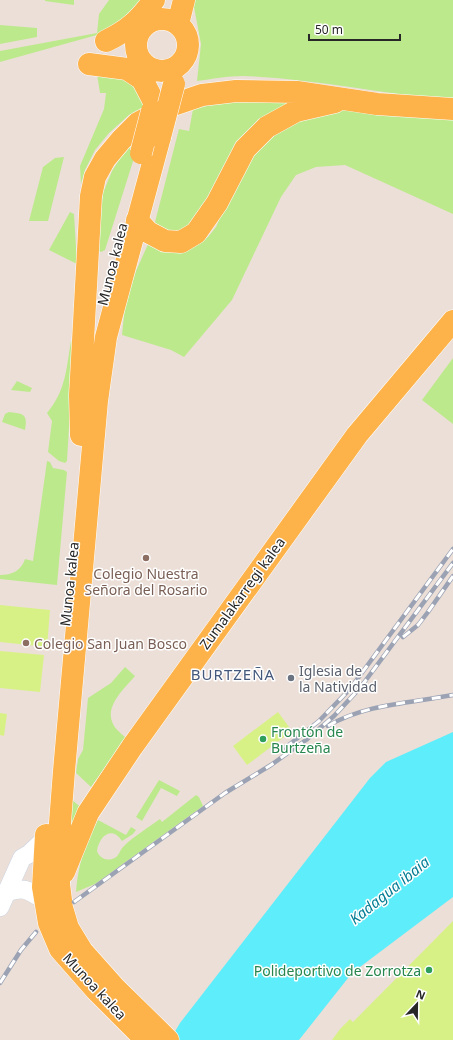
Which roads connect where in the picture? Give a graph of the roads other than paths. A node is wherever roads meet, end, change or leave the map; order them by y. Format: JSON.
{"nodes":[{"id":1,"x":184,"y":0,"type":"edge"},
{"id":2,"x":164,"y":11,"type":"edge"},
{"id":3,"x":139,"y":58,"type":"junction"},
{"id":4,"x":170,"y":74,"type":"junction"},
{"id":5,"x":348,"y":99,"type":"junction"},
{"id":6,"x":154,"y":102,"type":"junction"},
{"id":7,"x":453,"y":109,"type":"edge"},
{"id":8,"x":137,"y":220,"type":"junction"},
{"id":9,"x":453,"y":321,"type":"edge"},
{"id":10,"x":82,"y":435,"type":"junction"},
{"id":11,"x":46,"y":838,"type":"junction"},
{"id":12,"x":59,"y":884,"type":"junction"},
{"id":13,"x":4,"y":900,"type":"edge"},
{"id":14,"x":44,"y":900,"type":"junction"},
{"id":15,"x":153,"y":1036,"type":"edge"}],
"edges":[{"from":1,"to":2,"type":"main road"},
{"from":2,"to":3,"type":"main road"},
{"from":2,"to":4,"type":"main road"},
{"from":3,"to":4,"type":"main road"},
{"from":3,"to":6,"type":"main road"},
{"from":4,"to":6,"type":"main road","name":"Munoa kalea"},
{"from":4,"to":8,"type":"main road","name":"Munoa kalea","bridge":true},
{"from":5,"to":7,"type":"main road"},
{"from":5,"to":8,"type":"main road"},
{"from":5,"to":10,"type":"main road"},
{"from":6,"to":10,"type":"main road","name":"Munoa kalea","bridge":true},
{"from":8,"to":12,"type":"main road","name":"Munoa kalea"},
{"from":9,"to":12,"type":"main road","name":"Zumalakarregi kalea"},
{"from":10,"to":11,"type":"main road","name":"Munoa kalea"},
{"from":11,"to":13,"type":"street"},
{"from":11,"to":14,"type":"main road","name":"Munoa kalea"},
{"from":12,"to":15,"type":"main road","name":"Munoa kalea"},
{"from":13,"to":14,"type":"street"},
{"from":14,"to":15,"type":"main road","name":"Munoa kalea"}]}
